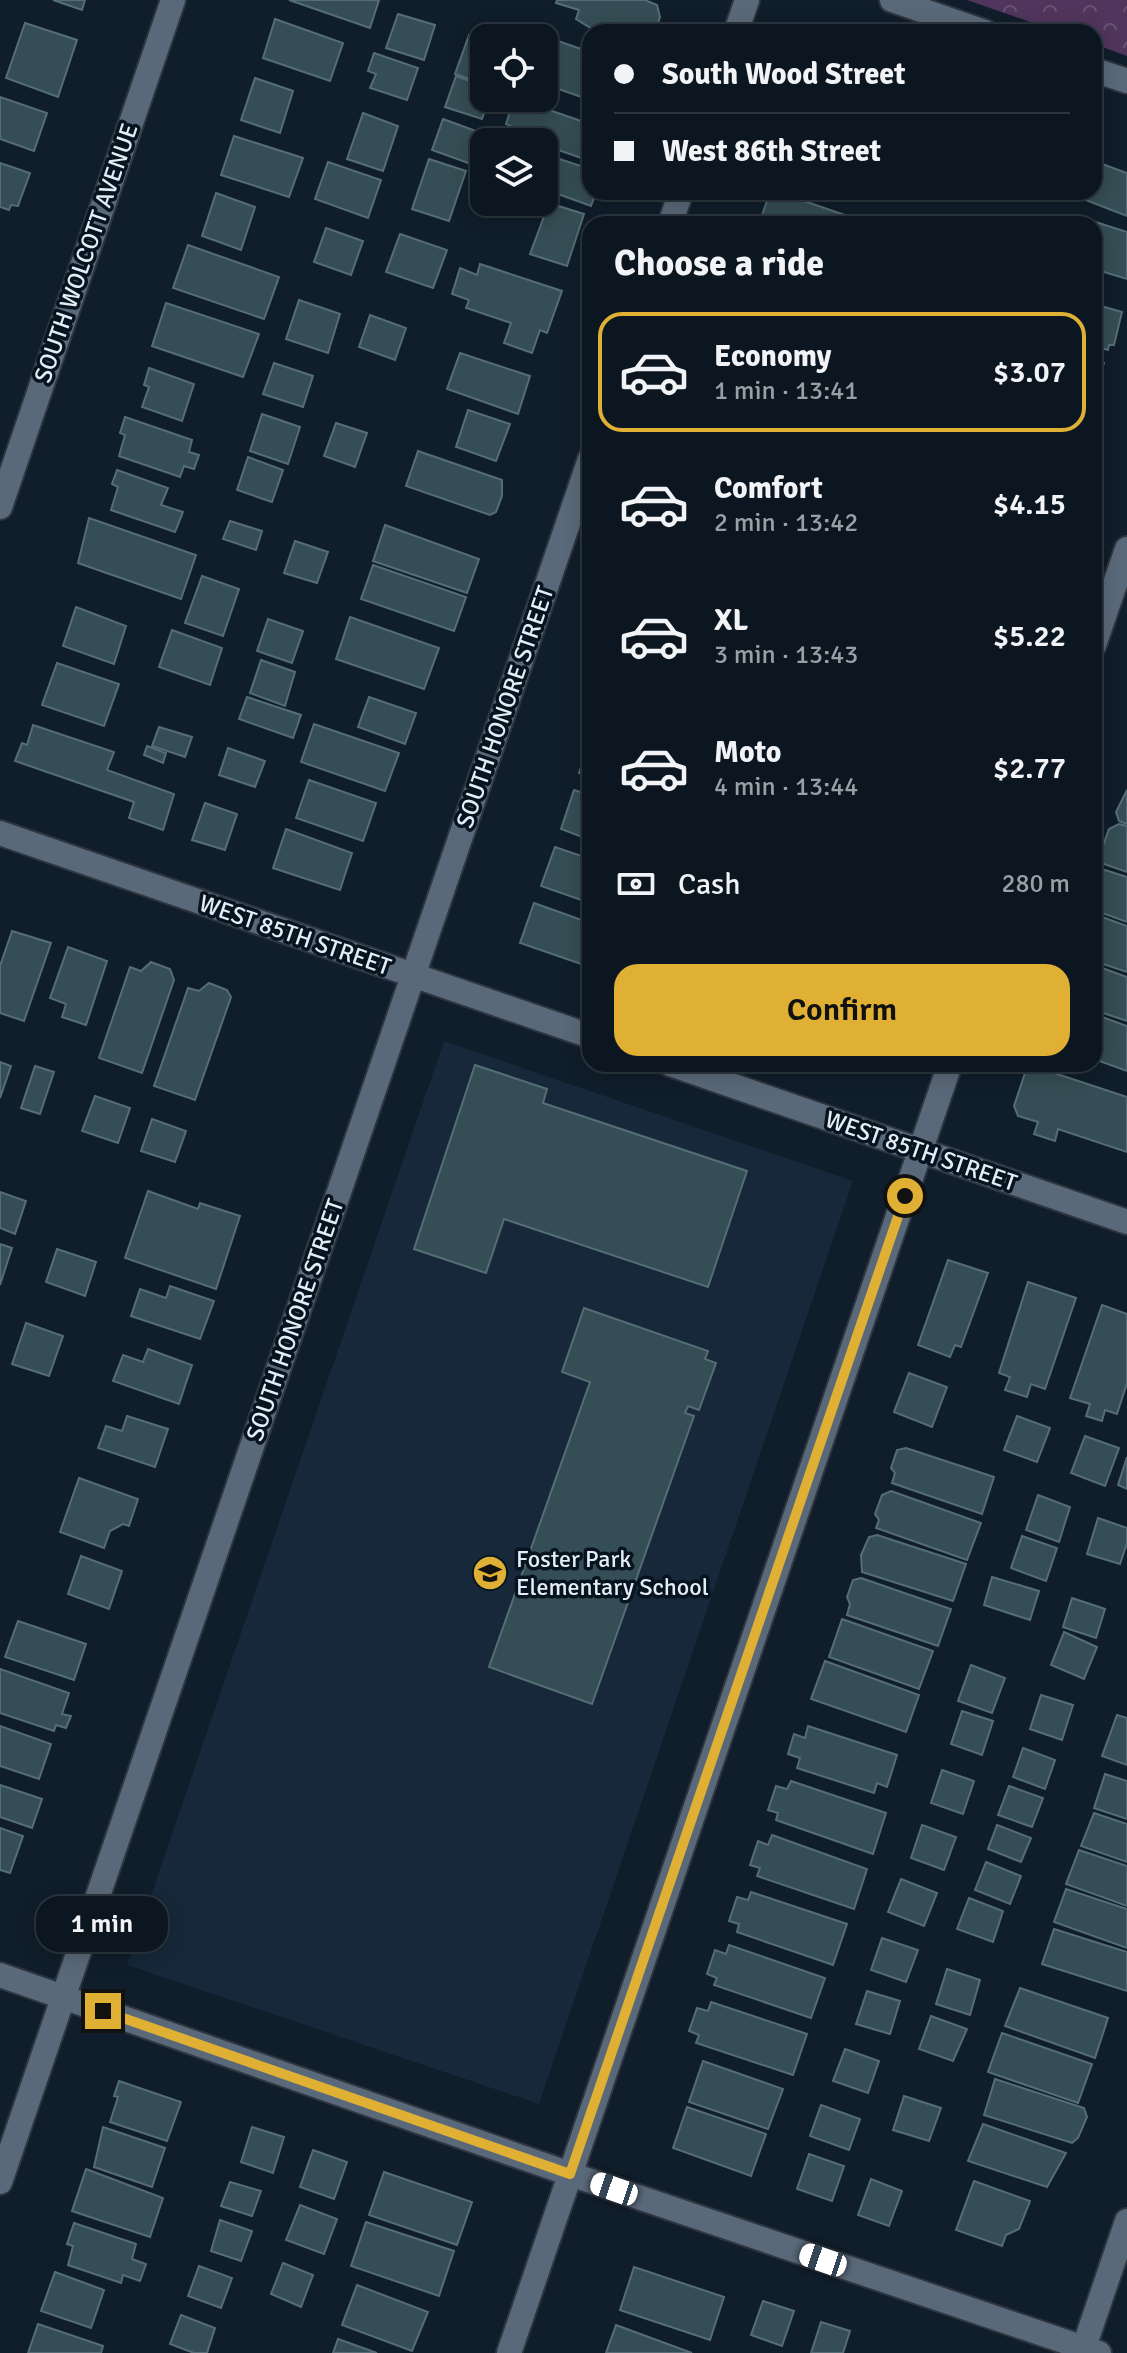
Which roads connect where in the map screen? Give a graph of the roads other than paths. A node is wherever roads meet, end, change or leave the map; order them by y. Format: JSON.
{"nodes":[{"id":1,"x":173,"y":0,"type":"edge"},
{"id":2,"x":747,"y":0,"type":"edge"},
{"id":3,"x":892,"y":0,"type":"edge"},
{"id":4,"x":739,"y":24,"type":"edge"},
{"id":5,"x":962,"y":24,"type":"edge"},
{"id":6,"x":1102,"y":73,"type":"edge"},
{"id":7,"x":1127,"y":81,"type":"edge"},
{"id":8,"x":582,"y":482,"type":"edge"},
{"id":9,"x":0,"y":507,"type":"edge"},
{"id":10,"x":1127,"y":549,"type":"edge"},
{"id":11,"x":1102,"y":622,"type":"edge"},
{"id":12,"x":0,"y":833,"type":"edge"},
{"id":13,"x":413,"y":976,"type":"junction"},
{"id":14,"x":582,"y":1033,"type":"edge"},
{"id":15,"x":693,"y":1072,"type":"edge"},
{"id":16,"x":947,"y":1072,"type":"edge"},
{"id":17,"x":921,"y":1150,"type":"junction"},
{"id":18,"x":1127,"y":1222,"type":"edge"},
{"id":19,"x":0,"y":1975,"type":"edge"},
{"id":20,"x":63,"y":1997,"type":"junction"},
{"id":21,"x":570,"y":2174,"type":"junction"},
{"id":22,"x":0,"y":2182,"type":"edge"},
{"id":23,"x":1127,"y":2221,"type":"edge"},
{"id":24,"x":1088,"y":2351,"type":"edge"},
{"id":25,"x":509,"y":2353,"type":"edge"}],
"edges":[{"from":1,"to":9,"type":"street","name":"SOUTH WOLCOTT AVENUE"},
{"from":2,"to":4,"type":"street"},
{"from":3,"to":5,"type":"street"},
{"from":6,"to":7,"type":"street"},
{"from":8,"to":13,"type":"street","name":"SOUTH HONORE STREET"},
{"from":10,"to":11,"type":"street"},
{"from":12,"to":13,"type":"street","name":"WEST 85TH STREET"},
{"from":13,"to":14,"type":"street","name":"WEST 85TH STREET"},
{"from":13,"to":20,"type":"street","name":"SOUTH HONORE STREET"},
{"from":15,"to":17,"type":"street","name":"WEST 85TH STREET"},
{"from":16,"to":17,"type":"street"},
{"from":17,"to":18,"type":"street","name":"WEST 85TH STREET"},
{"from":17,"to":21,"type":"street"},
{"from":19,"to":20,"type":"street"},
{"from":20,"to":21,"type":"street"},
{"from":20,"to":22,"type":"street","name":"SOUTH HONORE STREET"},
{"from":21,"to":24,"type":"street"},
{"from":21,"to":25,"type":"street"},
{"from":23,"to":24,"type":"street"}]}
